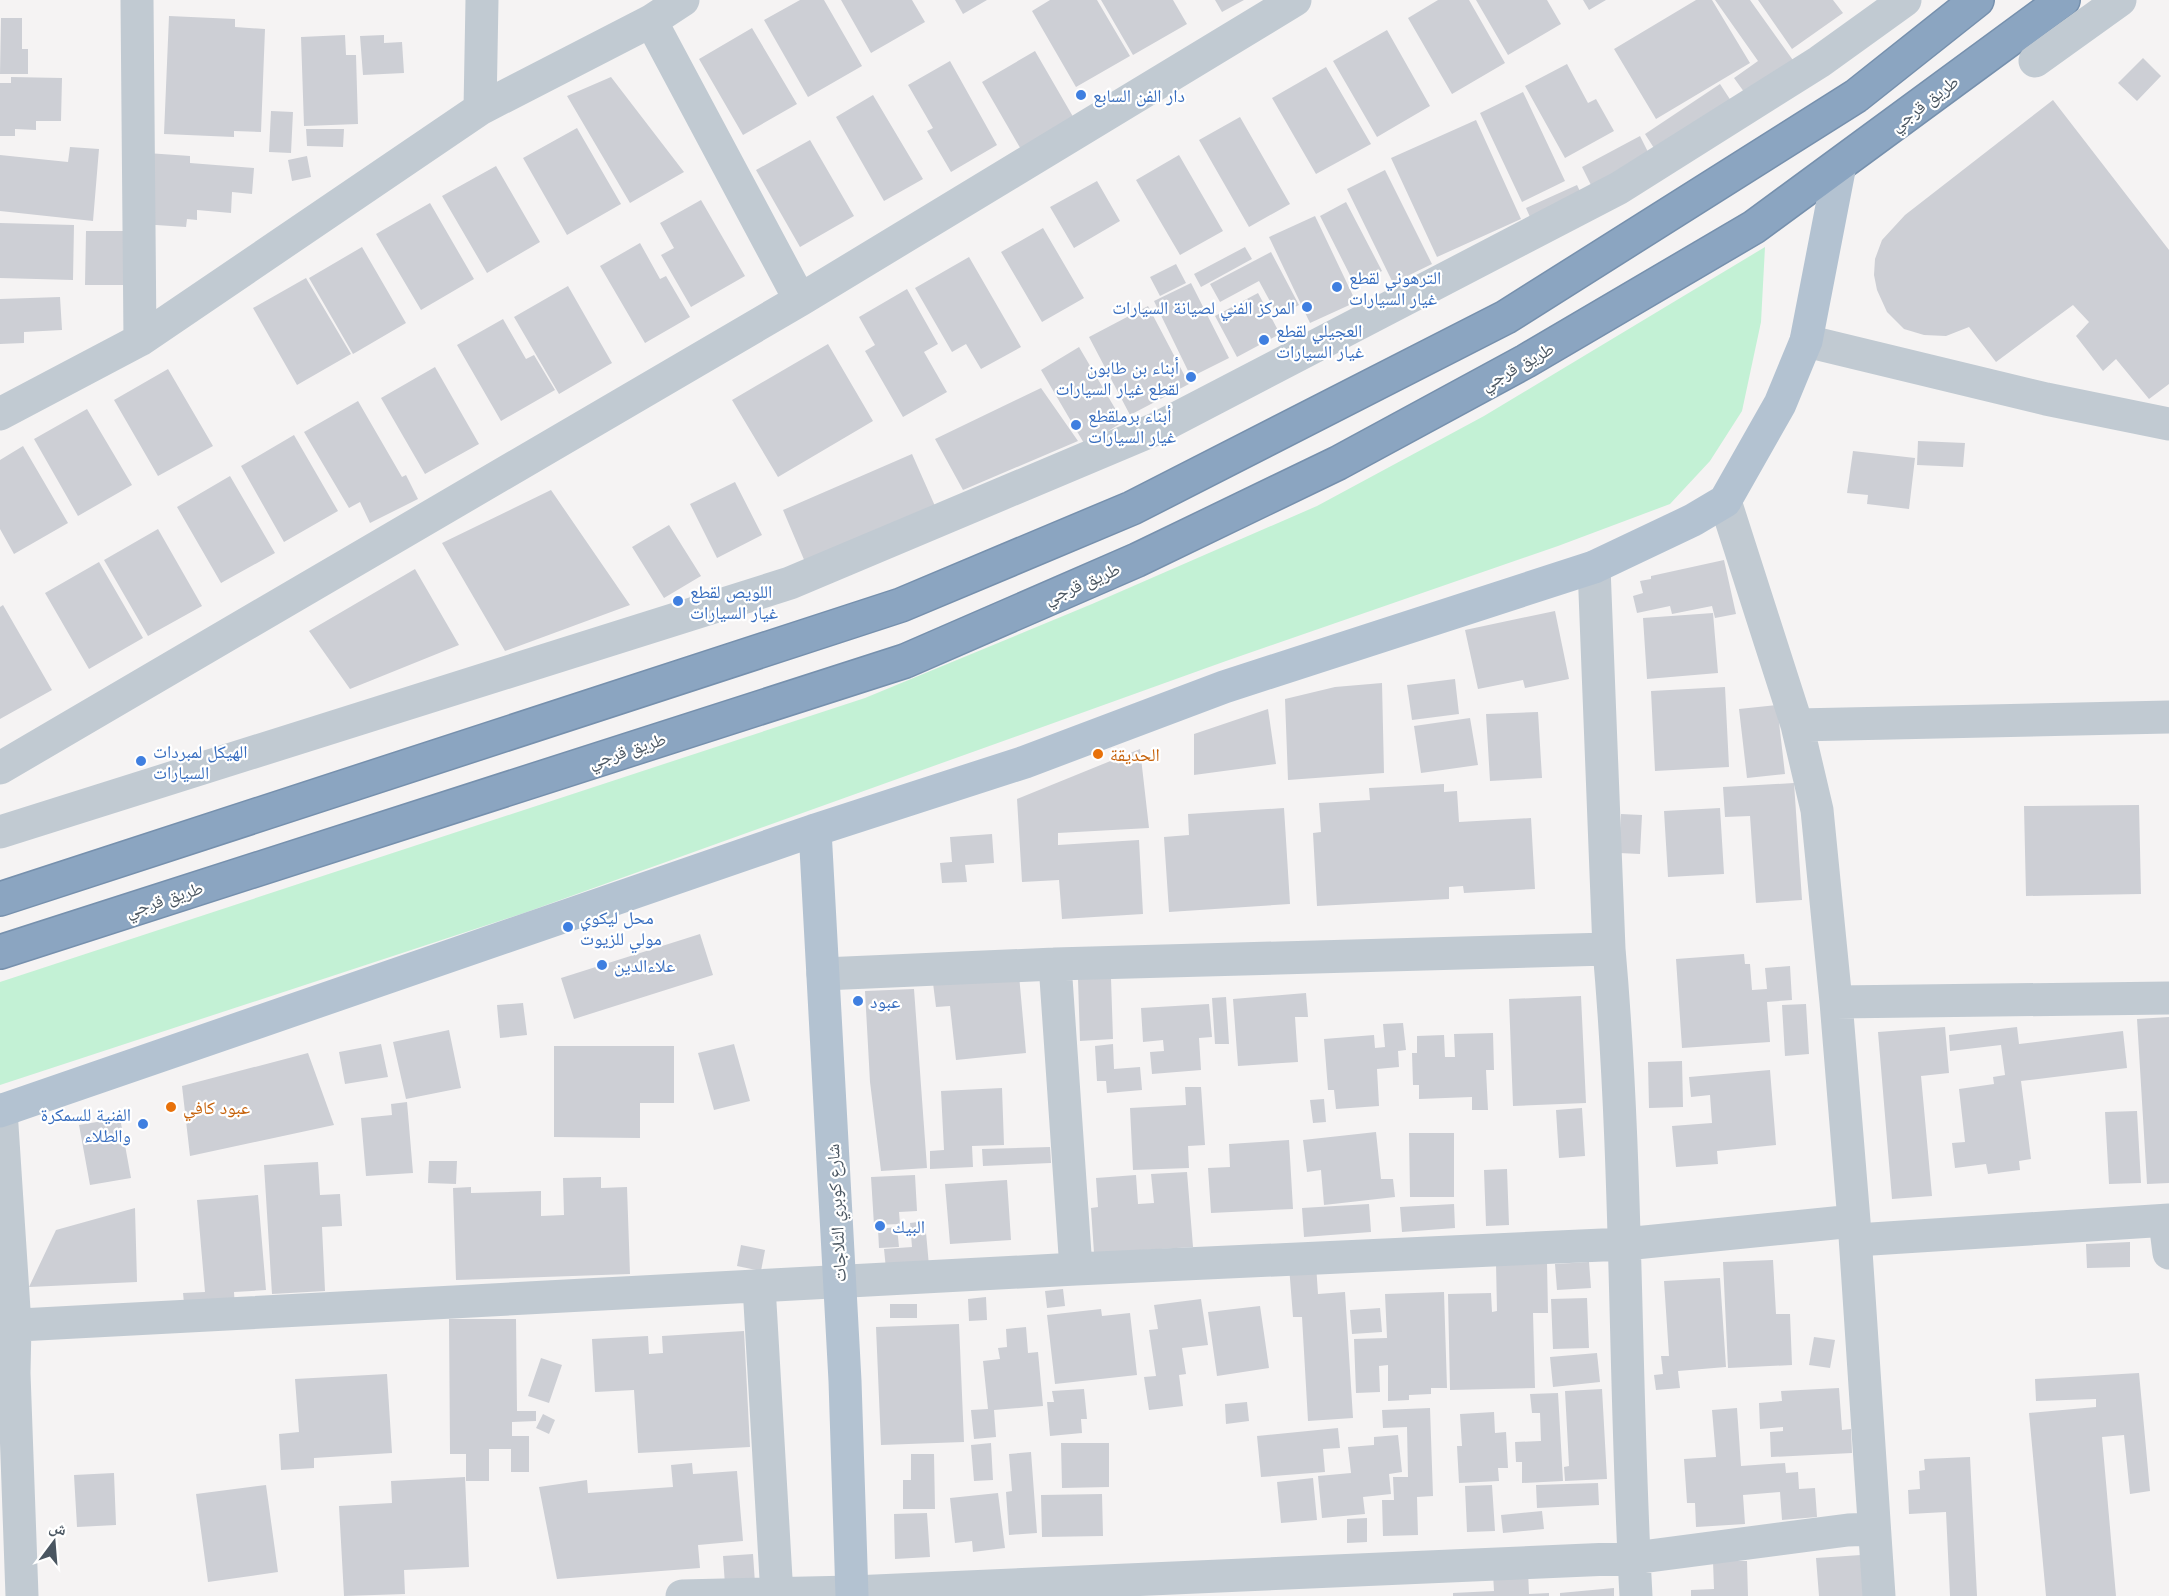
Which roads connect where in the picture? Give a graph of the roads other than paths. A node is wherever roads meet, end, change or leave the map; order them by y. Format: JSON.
{"nodes":[{"id":1,"x":137,"y":0,"type":"edge"},
{"id":2,"x":482,"y":0,"type":"edge"},
{"id":3,"x":683,"y":0,"type":"edge"},
{"id":4,"x":1295,"y":0,"type":"edge"},
{"id":5,"x":1905,"y":0,"type":"edge"},
{"id":6,"x":1977,"y":0,"type":"edge"},
{"id":7,"x":2063,"y":0,"type":"edge"},
{"id":8,"x":2120,"y":0,"type":"edge"},
{"id":9,"x":651,"y":21,"type":"junction"},
{"id":10,"x":2035,"y":61,"type":"dead end"},
{"id":11,"x":480,"y":109,"type":"junction"},
{"id":12,"x":1840,"y":165,"type":"junction"},
{"id":13,"x":800,"y":300,"type":"junction"},
{"id":14,"x":140,"y":340,"type":"junction"},
{"id":15,"x":1806,"y":341,"type":"junction"},
{"id":16,"x":0,"y":414,"type":"edge"},
{"id":17,"x":2169,"y":424,"type":"edge"},
{"id":18,"x":1725,"y":501,"type":"junction"},
{"id":19,"x":1594,"y":567,"type":"junction"},
{"id":20,"x":2169,"y":717,"type":"edge"},
{"id":21,"x":1797,"y":725,"type":"junction"},
{"id":22,"x":0,"y":768,"type":"edge"},
{"id":23,"x":815,"y":830,"type":"junction"},
{"id":24,"x":0,"y":832,"type":"edge"},
{"id":25,"x":152,"y":849,"type":"junction"},
{"id":26,"x":169,"y":897,"type":"junction"},
{"id":27,"x":0,"y":899,"type":"edge"},
{"id":28,"x":1609,"y":950,"type":"junction"},
{"id":29,"x":0,"y":952,"type":"edge"},
{"id":30,"x":1055,"y":964,"type":"junction"},
{"id":31,"x":823,"y":974,"type":"junction"},
{"id":32,"x":2169,"y":998,"type":"edge"},
{"id":33,"x":1836,"y":1002,"type":"junction"},
{"id":34,"x":1,"y":1110,"type":"edge"},
{"id":35,"x":2167,"y":1220,"type":"edge"},
{"id":36,"x":1855,"y":1230,"type":"junction"},
{"id":37,"x":1625,"y":1244,"type":"junction"},
{"id":38,"x":2169,"y":1253,"type":"edge"},
{"id":39,"x":1076,"y":1269,"type":"junction"},
{"id":40,"x":840,"y":1282,"type":"junction"},
{"id":41,"x":759,"y":1286,"type":"junction"},
{"id":42,"x":8,"y":1326,"type":"edge"},
{"id":43,"x":1874,"y":1529,"type":"junction"},
{"id":44,"x":1634,"y":1558,"type":"junction"},
{"id":45,"x":852,"y":1594,"type":"edge"},
{"id":46,"x":777,"y":1595,"type":"edge"},
{"id":47,"x":22,"y":1596,"type":"edge"},
{"id":48,"x":682,"y":1596,"type":"edge"},
{"id":49,"x":1636,"y":1596,"type":"edge"},
{"id":50,"x":1879,"y":1596,"type":"edge"}],
"edges":[{"from":1,"to":14,"type":"street"},
{"from":2,"to":11,"type":"street"},
{"from":3,"to":9,"type":"street"},
{"from":4,"to":13,"type":"street"},
{"from":5,"to":24,"type":"street"},
{"from":6,"to":25,"type":"highway"},
{"from":7,"to":12,"type":"highway","name":"طريق قرجي"},
{"from":8,"to":10,"type":"street"},
{"from":9,"to":11,"type":"street"},
{"from":9,"to":13,"type":"street"},
{"from":11,"to":14,"type":"street"},
{"from":12,"to":15,"type":"main road"},
{"from":12,"to":26,"type":"highway","name":"طريق قرجي"},
{"from":13,"to":22,"type":"street"},
{"from":14,"to":16,"type":"street"},
{"from":15,"to":17,"type":"street"},
{"from":15,"to":18,"type":"main road"},
{"from":18,"to":19,"type":"main road"},
{"from":18,"to":21,"type":"street"},
{"from":19,"to":23,"type":"main road"},
{"from":19,"to":28,"type":"street"},
{"from":20,"to":21,"type":"street"},
{"from":21,"to":33,"type":"street"},
{"from":23,"to":31,"type":"main road","name":"شارع كوبري الثلاجات"},
{"from":23,"to":34,"type":"main road"},
{"from":25,"to":26,"type":"highway"},
{"from":25,"to":27,"type":"highway"},
{"from":26,"to":29,"type":"highway","name":"طريق قرجي"},
{"from":28,"to":30,"type":"street"},
{"from":28,"to":37,"type":"street"},
{"from":30,"to":31,"type":"street"},
{"from":30,"to":39,"type":"street"},
{"from":31,"to":40,"type":"main road","name":"شارع كوبري الثلاجات"},
{"from":32,"to":33,"type":"street"},
{"from":33,"to":36,"type":"street"},
{"from":34,"to":42,"type":"street"},
{"from":35,"to":36,"type":"street"},
{"from":35,"to":38,"type":"street"},
{"from":36,"to":37,"type":"street"},
{"from":36,"to":43,"type":"street"},
{"from":37,"to":39,"type":"street"},
{"from":37,"to":44,"type":"street"},
{"from":39,"to":40,"type":"street"},
{"from":40,"to":41,"type":"street"},
{"from":40,"to":45,"type":"main road","name":"شارع كوبري الثلاجات"},
{"from":41,"to":42,"type":"street"},
{"from":41,"to":46,"type":"street"},
{"from":42,"to":47,"type":"street"},
{"from":43,"to":44,"type":"street"},
{"from":43,"to":50,"type":"street"},
{"from":44,"to":45,"type":"street"},
{"from":44,"to":49,"type":"street"},
{"from":45,"to":46,"type":"street"},
{"from":46,"to":48,"type":"street"}]}
